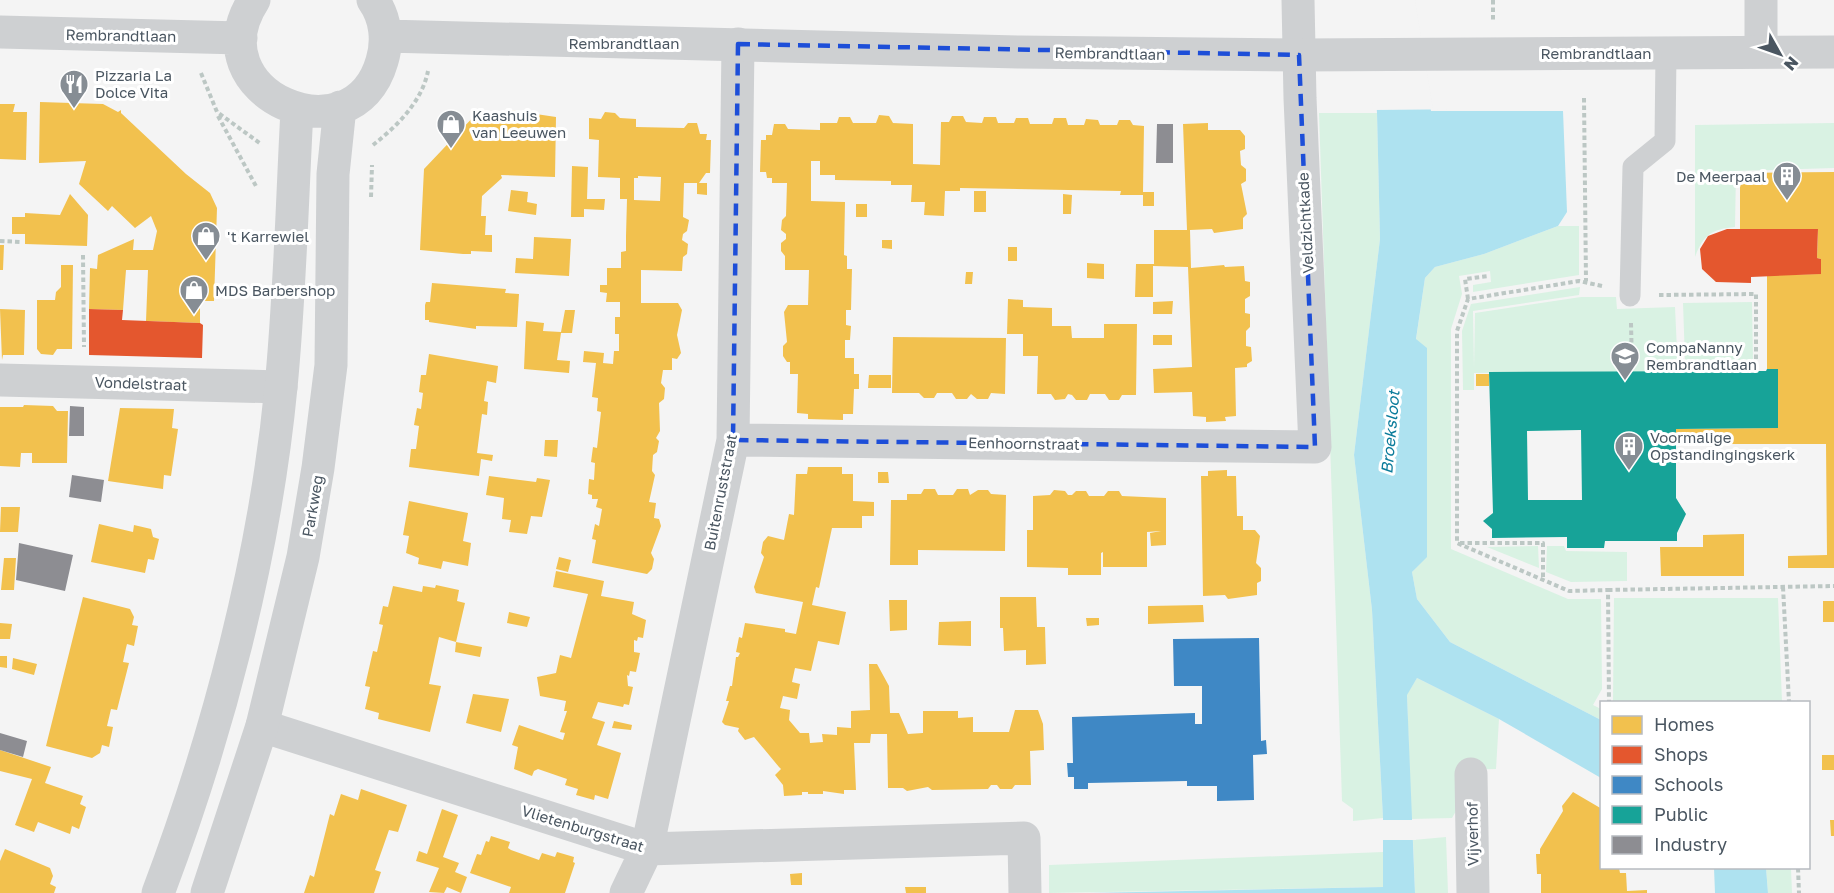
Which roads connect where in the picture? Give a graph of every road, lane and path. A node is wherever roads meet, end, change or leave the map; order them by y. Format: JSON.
{"nodes":[{"id":1,"x":254,"y":0,"type":"edge"},
{"id":2,"x":373,"y":0,"type":"edge"},
{"id":3,"x":1299,"y":0,"type":"edge"},
{"id":4,"x":1761,"y":0,"type":"edge"},
{"id":5,"x":0,"y":32,"type":"edge"},
{"id":6,"x":386,"y":36,"type":"junction"},
{"id":7,"x":241,"y":38,"type":"junction"},
{"id":8,"x":738,"y":44,"type":"junction"},
{"id":9,"x":1761,"y":51,"type":"junction"},
{"id":10,"x":1834,"y":52,"type":"edge"},
{"id":11,"x":1666,"y":53,"type":"junction"},
{"id":12,"x":1299,"y":55,"type":"junction"},
{"id":13,"x":1584,"y":98,"type":"dead end"},
{"id":14,"x":340,"y":107,"type":"junction"},
{"id":15,"x":297,"y":110,"type":"junction"},
{"id":16,"x":0,"y":241,"type":"edge"},
{"id":17,"x":22,"y":242,"type":"dead end"},
{"id":18,"x":82,"y":255,"type":"dead end"},
{"id":19,"x":1489,"y":276,"type":"dead end"},
{"id":20,"x":1586,"y":281,"type":"junction"},
{"id":21,"x":1677,"y":295,"type":"dead end"},
{"id":22,"x":1630,"y":296,"type":"joint"},
{"id":23,"x":1468,"y":299,"type":"junction"},
{"id":24,"x":1631,"y":320,"type":"dead end"},
{"id":25,"x":1756,"y":360,"type":"dead end"},
{"id":26,"x":1632,"y":366,"type":"dead end"},
{"id":27,"x":0,"y":380,"type":"edge"},
{"id":28,"x":84,"y":381,"type":"junction"},
{"id":29,"x":281,"y":387,"type":"junction"},
{"id":30,"x":733,"y":440,"type":"junction"},
{"id":31,"x":1315,"y":447,"type":"joint"},
{"id":32,"x":1457,"y":543,"type":"junction"},
{"id":33,"x":1543,"y":580,"type":"junction"},
{"id":34,"x":1834,"y":586,"type":"edge"},
{"id":35,"x":1784,"y":587,"type":"junction"},
{"id":36,"x":1608,"y":590,"type":"junction"},
{"id":37,"x":1609,"y":701,"type":"edge"},
{"id":38,"x":1789,"y":701,"type":"edge"},
{"id":39,"x":262,"y":726,"type":"junction"},
{"id":40,"x":1471,"y":774,"type":"dead end"},
{"id":41,"x":647,"y":849,"type":"junction"},
{"id":42,"x":1798,"y":869,"type":"edge"},
{"id":43,"x":158,"y":893,"type":"edge"},
{"id":44,"x":207,"y":893,"type":"edge"},
{"id":45,"x":626,"y":893,"type":"edge"},
{"id":46,"x":1025,"y":893,"type":"edge"},
{"id":47,"x":1473,"y":893,"type":"edge"},
{"id":48,"x":1799,"y":893,"type":"edge"}],
"edges":[{"from":1,"to":7,"type":"street"},
{"from":2,"to":6,"type":"street"},
{"from":3,"to":12,"type":"street","name":"Veldzichtkade"},
{"from":4,"to":9,"type":"street"},
{"from":5,"to":7,"type":"street","name":"Rembrandtlaan"},
{"from":6,"to":8,"type":"street","name":"Rembrandtlaan"},
{"from":6,"to":14,"type":"street"},
{"from":7,"to":15,"type":"street"},
{"from":8,"to":12,"type":"street","name":"Rembrandtlaan"},
{"from":8,"to":30,"type":"street","name":"Buitenruststraat"},
{"from":9,"to":10,"type":"street","name":"Rembrandtlaan"},
{"from":9,"to":11,"type":"street","name":"Rembrandtlaan"},
{"from":11,"to":12,"type":"street","name":"Rembrandtlaan"},
{"from":11,"to":22,"type":"lane"},
{"from":12,"to":31,"type":"street","name":"Veldzichtkade"},
{"from":13,"to":20,"type":"path"},
{"from":14,"to":15,"type":"street"},
{"from":14,"to":39,"type":"street","name":"Parkweg"},
{"from":15,"to":29,"type":"street"},
{"from":16,"to":17,"type":"path"},
{"from":18,"to":28,"type":"path"},
{"from":19,"to":23,"type":"path"},
{"from":20,"to":22,"type":"path"},
{"from":20,"to":23,"type":"path"},
{"from":21,"to":25,"type":"path"},
{"from":23,"to":32,"type":"path"},
{"from":24,"to":26,"type":"path"},
{"from":27,"to":28,"type":"street","name":"Vondelstraat"},
{"from":28,"to":29,"type":"street","name":"Vondelstraat"},
{"from":29,"to":43,"type":"street"},
{"from":30,"to":31,"type":"street","name":"Eenhoornstraat"},
{"from":30,"to":41,"type":"street","name":"Buitenruststraat"},
{"from":32,"to":33,"type":"path"},
{"from":32,"to":33,"type":"path"},
{"from":33,"to":36,"type":"path"},
{"from":34,"to":35,"type":"path"},
{"from":35,"to":36,"type":"path"},
{"from":35,"to":38,"type":"path"},
{"from":36,"to":37,"type":"path"},
{"from":39,"to":41,"type":"street","name":"Vlietenburgstraat"},
{"from":39,"to":44,"type":"street","name":"Parkweg"},
{"from":40,"to":47,"type":"street","name":"Vijverhof"},
{"from":41,"to":45,"type":"street","name":"Buitenruststraat"},
{"from":41,"to":46,"type":"street","name":"Vlietenburgstraat"},
{"from":42,"to":48,"type":"path"}]}
